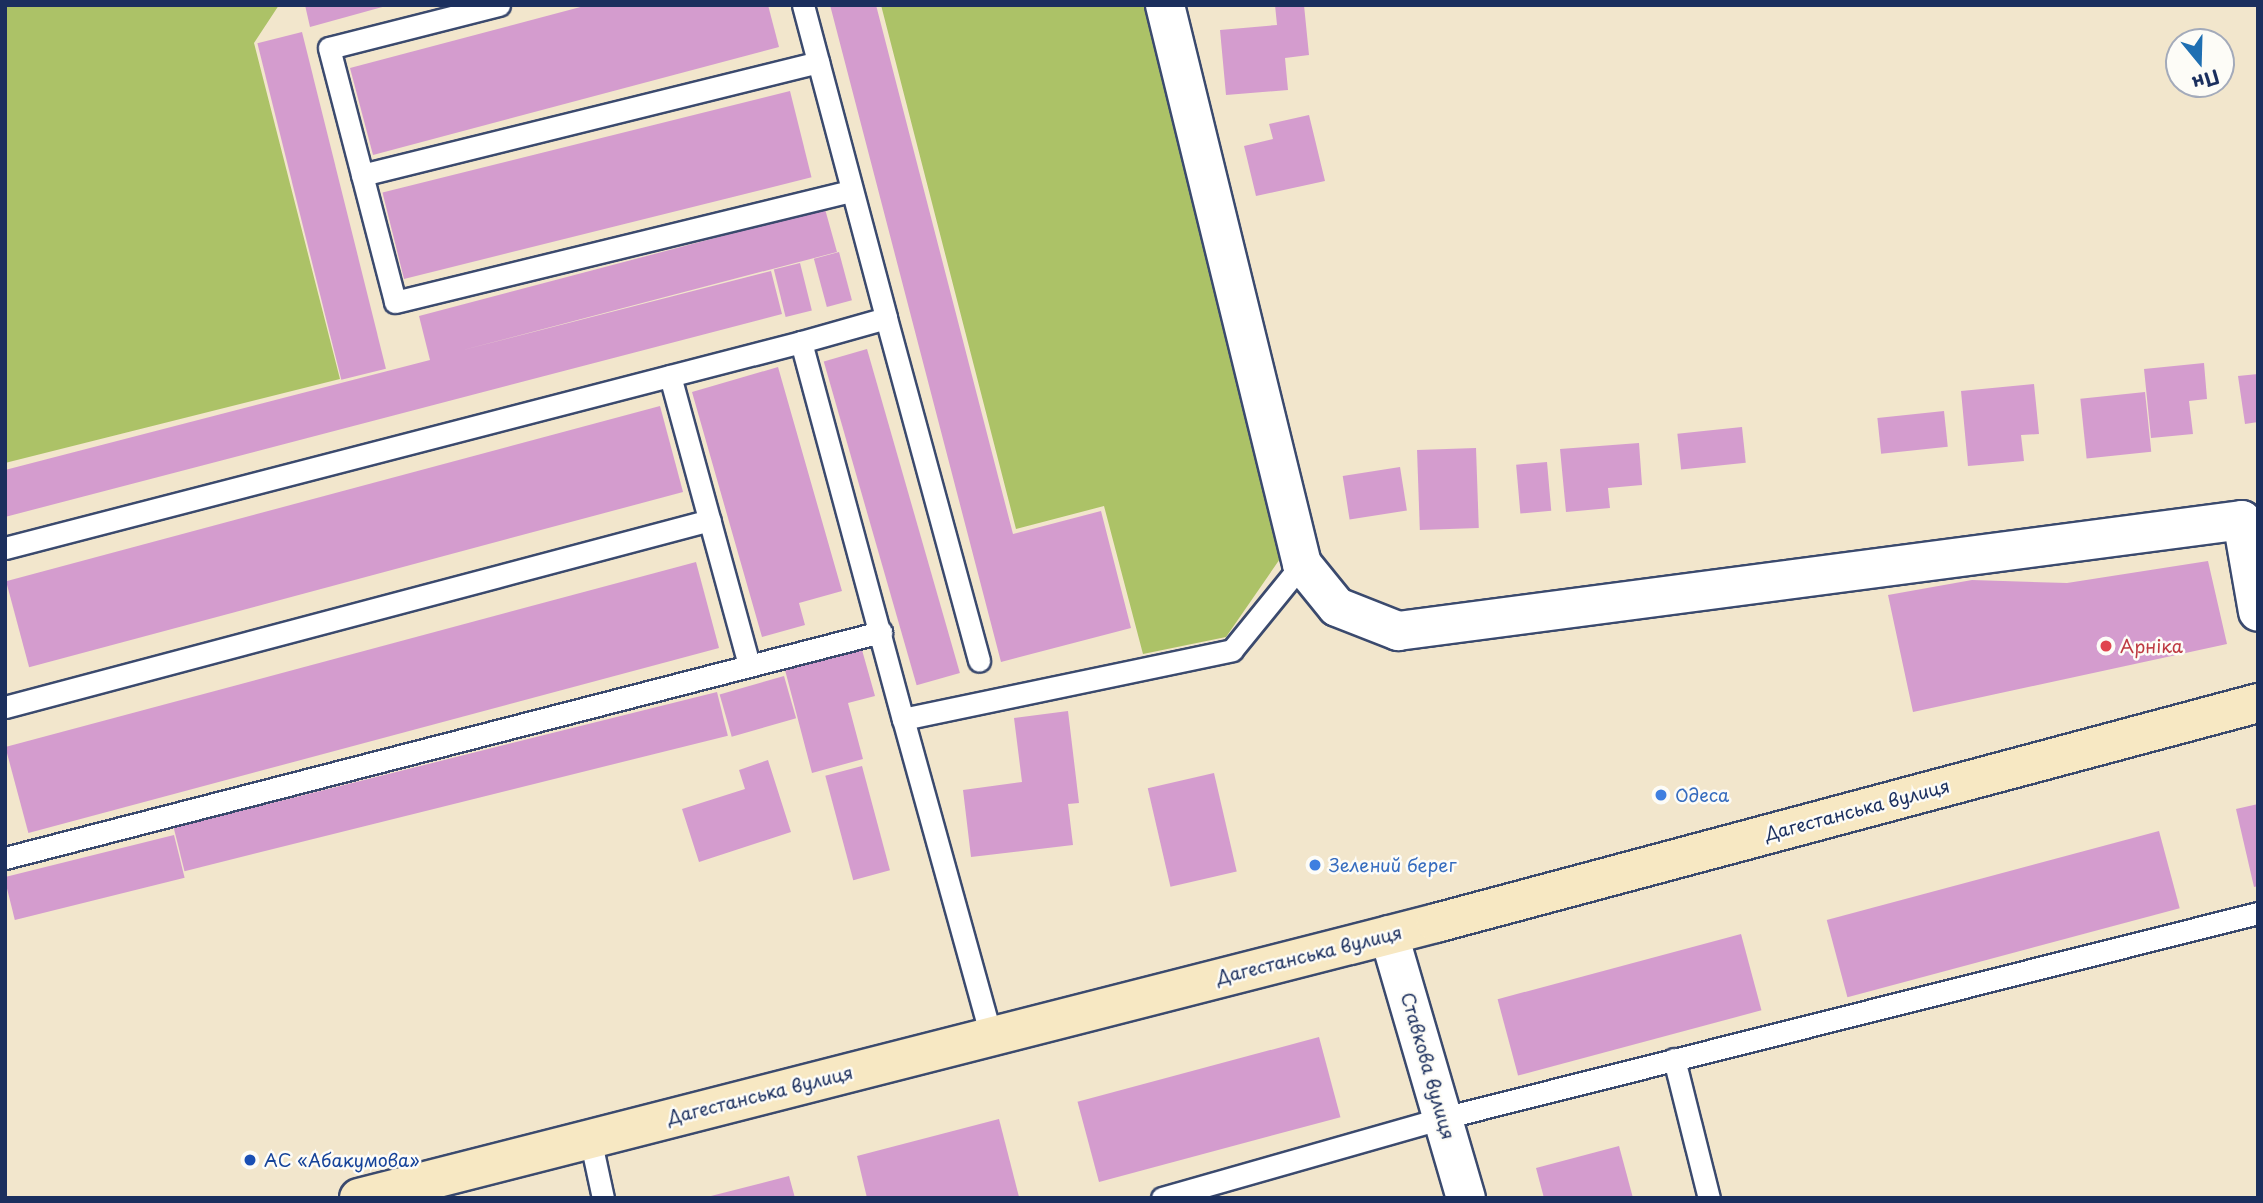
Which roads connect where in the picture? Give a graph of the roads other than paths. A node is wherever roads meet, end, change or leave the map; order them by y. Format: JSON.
{"nodes":[{"id":1,"x":499,"y":5,"type":"edge"},
{"id":2,"x":803,"y":5,"type":"edge"},
{"id":3,"x":1166,"y":5,"type":"edge"},
{"id":4,"x":818,"y":62,"type":"junction"},
{"id":5,"x":362,"y":176,"type":"junction"},
{"id":6,"x":852,"y":191,"type":"junction"},
{"id":7,"x":886,"y":318,"type":"junction"},
{"id":8,"x":801,"y":342,"type":"junction"},
{"id":9,"x":670,"y":376,"type":"junction"},
{"id":10,"x":709,"y":520,"type":"junction"},
{"id":11,"x":5,"y":548,"type":"edge"},
{"id":12,"x":1302,"y":564,"type":"junction"},
{"id":13,"x":2258,"y":612,"type":"edge"},
{"id":14,"x":881,"y":632,"type":"junction"},
{"id":15,"x":979,"y":661,"type":"dead end"},
{"id":16,"x":749,"y":665,"type":"junction"},
{"id":17,"x":2258,"y":703,"type":"edge"},
{"id":18,"x":5,"y":707,"type":"edge"},
{"id":19,"x":903,"y":719,"type":"junction"},
{"id":20,"x":5,"y":858,"type":"edge"},
{"id":21,"x":2258,"y":913,"type":"edge"},
{"id":22,"x":1389,"y":935,"type":"junction"},
{"id":23,"x":991,"y":1036,"type":"junction"},
{"id":24,"x":1674,"y":1059,"type":"junction"},
{"id":25,"x":1443,"y":1118,"type":"junction"},
{"id":26,"x":590,"y":1139,"type":"junction"},
{"id":27,"x":1232,"y":1189,"type":"edge"},
{"id":28,"x":359,"y":1198,"type":"edge"},
{"id":29,"x":603,"y":1198,"type":"edge"},
{"id":30,"x":1162,"y":1198,"type":"edge"},
{"id":31,"x":1466,"y":1198,"type":"edge"},
{"id":32,"x":1709,"y":1198,"type":"edge"}],
"edges":[{"from":1,"to":5,"type":"lane"},
{"from":2,"to":4,"type":"lane"},
{"from":3,"to":12,"type":"street"},
{"from":4,"to":5,"type":"lane"},
{"from":4,"to":6,"type":"lane"},
{"from":5,"to":6,"type":"lane"},
{"from":6,"to":7,"type":"lane"},
{"from":7,"to":8,"type":"lane"},
{"from":7,"to":15,"type":"lane"},
{"from":8,"to":9,"type":"lane"},
{"from":8,"to":14,"type":"lane"},
{"from":9,"to":10,"type":"lane"},
{"from":9,"to":11,"type":"lane"},
{"from":10,"to":16,"type":"lane"},
{"from":10,"to":18,"type":"lane"},
{"from":12,"to":13,"type":"street"},
{"from":12,"to":19,"type":"lane"},
{"from":14,"to":16,"type":"lane"},
{"from":14,"to":19,"type":"lane"},
{"from":16,"to":20,"type":"lane"},
{"from":17,"to":22,"type":"street","name":"Дагестанська вулиця"},
{"from":19,"to":23,"type":"lane"},
{"from":21,"to":24,"type":"lane"},
{"from":22,"to":23,"type":"street","name":"Дагестанська вулиця"},
{"from":22,"to":25,"type":"street","name":"Ставкова вулиця"},
{"from":23,"to":26,"type":"street","name":"Дагестанська вулиця"},
{"from":24,"to":25,"type":"lane"},
{"from":24,"to":32,"type":"lane"},
{"from":25,"to":27,"type":"lane"},
{"from":25,"to":31,"type":"street","name":"Ставкова вулиця"},
{"from":26,"to":28,"type":"street","name":"Дагестанська вулиця"},
{"from":26,"to":29,"type":"lane"},
{"from":27,"to":30,"type":"lane"}]}
